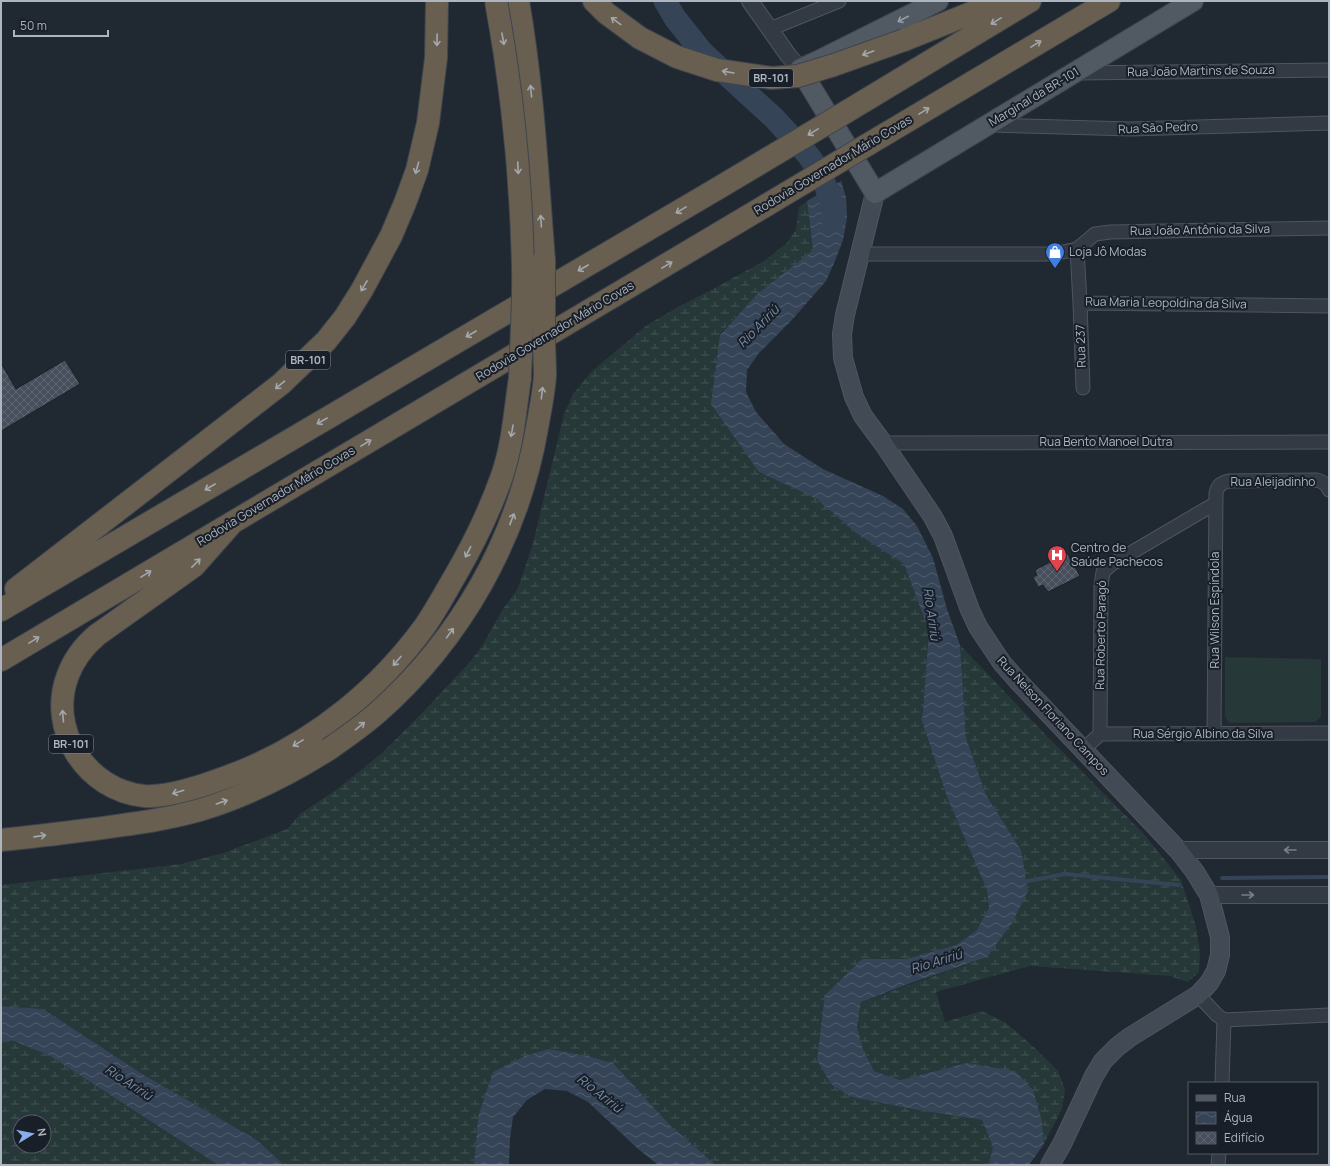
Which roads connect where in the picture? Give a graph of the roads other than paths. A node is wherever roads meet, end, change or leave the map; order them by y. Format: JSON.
{"nodes":[{"id":1,"x":437,"y":1,"type":"edge"},
{"id":2,"x":496,"y":1,"type":"edge"},
{"id":3,"x":518,"y":1,"type":"edge"},
{"id":4,"x":594,"y":1,"type":"edge"},
{"id":5,"x":750,"y":1,"type":"edge"},
{"id":6,"x":839,"y":1,"type":"edge"},
{"id":7,"x":938,"y":1,"type":"edge"},
{"id":8,"x":1001,"y":1,"type":"edge"},
{"id":9,"x":1030,"y":1,"type":"edge"},
{"id":10,"x":1109,"y":1,"type":"edge"},
{"id":11,"x":1193,"y":1,"type":"edge"},
{"id":12,"x":770,"y":29,"type":"junction"},
{"id":13,"x":800,"y":69,"type":"junction"},
{"id":14,"x":1329,"y":70,"type":"edge"},
{"id":15,"x":1073,"y":74,"type":"junction"},
{"id":16,"x":1329,"y":123,"type":"edge"},
{"id":17,"x":988,"y":125,"type":"junction"},
{"id":18,"x":875,"y":193,"type":"junction"},
{"id":19,"x":1329,"y":228,"type":"edge"},
{"id":20,"x":1077,"y":249,"type":"junction"},
{"id":21,"x":860,"y":254,"type":"junction"},
{"id":22,"x":1080,"y":303,"type":"junction"},
{"id":23,"x":1329,"y":306,"type":"edge"},
{"id":24,"x":1083,"y":388,"type":"dead end"},
{"id":25,"x":1329,"y":442,"type":"edge"},
{"id":26,"x":883,"y":443,"type":"junction"},
{"id":27,"x":1218,"y":486,"type":"joint"},
{"id":28,"x":1328,"y":488,"type":"edge"},
{"id":29,"x":1216,"y":503,"type":"junction"},
{"id":30,"x":232,"y":522,"type":"junction"},
{"id":31,"x":1,"y":603,"type":"edge"},
{"id":32,"x":1,"y":610,"type":"edge"},
{"id":33,"x":1,"y":660,"type":"edge"},
{"id":34,"x":1329,"y":733,"type":"edge"},
{"id":35,"x":1100,"y":734,"type":"junction"},
{"id":36,"x":1214,"y":734,"type":"junction"},
{"id":37,"x":1083,"y":750,"type":"junction"},
{"id":38,"x":1,"y":840,"type":"edge"},
{"id":39,"x":1178,"y":850,"type":"junction"},
{"id":40,"x":1329,"y":850,"type":"edge"},
{"id":41,"x":1209,"y":895,"type":"junction"},
{"id":42,"x":1329,"y":895,"type":"edge"},
{"id":43,"x":1198,"y":995,"type":"junction"},
{"id":44,"x":1329,"y":1015,"type":"edge"},
{"id":45,"x":1224,"y":1020,"type":"junction"},
{"id":46,"x":1222,"y":1082,"type":"edge"},
{"id":47,"x":1219,"y":1154,"type":"edge"},
{"id":48,"x":1050,"y":1165,"type":"edge"},
{"id":49,"x":1218,"y":1165,"type":"edge"}],
"edges":[{"from":1,"to":31,"type":"highway","number":"BR-101","one_way":true},
{"from":2,"to":30,"type":"highway","number":"BR-101","one_way":true,"bridge":true},
{"from":38,"to":3,"type":"highway","one_way":true,"bridge":true},
{"from":8,"to":4,"type":"highway","number":"BR-101","one_way":true,"bridge":true},
{"from":5,"to":12,"type":"street"},
{"from":6,"to":12,"type":"street"},
{"from":7,"to":13,"type":"main road","one_way":true},
{"from":9,"to":32,"type":"highway","one_way":true,"bridge":true},
{"from":30,"to":10,"type":"highway","name":"Rodovia Governador Mário Covas","number":"BR-101","one_way":true,"bridge":true},
{"from":11,"to":15,"type":"main road","name":"Marginal da BR-101"},
{"from":12,"to":13,"type":"street"},
{"from":13,"to":18,"type":"main road"},
{"from":14,"to":15,"type":"street","name":"Rua João Martins de Souza"},
{"from":15,"to":17,"type":"main road","name":"Marginal da BR-101"},
{"from":16,"to":17,"type":"street","name":"Rua São Pedro"},
{"from":17,"to":18,"type":"main road","name":"Marginal da BR-101"},
{"from":18,"to":21,"type":"main road","name":"Rua Nelson Floriano Campos"},
{"from":19,"to":20,"type":"street","name":"Rua João Antônio da Silva"},
{"from":20,"to":21,"type":"street"},
{"from":20,"to":22,"type":"street","name":"Rua Maria Leopoldina da Silva"},
{"from":21,"to":26,"type":"main road","name":"Rua Nelson Floriano Campos"},
{"from":22,"to":23,"type":"street","name":"Rua Maria Leopoldina da Silva"},
{"from":22,"to":24,"type":"street","name":"Rua 237"},
{"from":25,"to":26,"type":"street","name":"Rua Bento Manoel Dutra"},
{"from":26,"to":37,"type":"main road","name":"Rua Nelson Floriano Campos"},
{"from":27,"to":28,"type":"street","name":"Rua Aleijadinho"},
{"from":27,"to":29,"type":"street","name":"Rua Wilson Espíndola"},
{"from":29,"to":35,"type":"street","name":"Rua Roberto Paragó"},
{"from":29,"to":36,"type":"street","name":"Rua Wilson Espíndola"},
{"from":33,"to":30,"type":"highway","name":"Rodovia Governador Mário Covas","number":"BR-101","one_way":true},
{"from":34,"to":36,"type":"street","name":"Rua Sérgio Albino da Silva"},
{"from":35,"to":36,"type":"street","name":"Rua Sérgio Albino da Silva"},
{"from":35,"to":37,"type":"street"},
{"from":37,"to":39,"type":"main road","name":"Rua Nelson Floriano Campos"},
{"from":40,"to":39,"type":"street","one_way":true},
{"from":39,"to":41,"type":"main road","name":"Rua Nelson Floriano Campos"},
{"from":41,"to":42,"type":"street","one_way":true},
{"from":41,"to":43,"type":"main road","name":"Rua Nelson Floriano Campos"},
{"from":43,"to":45,"type":"street"},
{"from":43,"to":48,"type":"main road","name":"Rua Nelson Floriano Campos"},
{"from":44,"to":45,"type":"street"},
{"from":45,"to":46,"type":"street"},
{"from":47,"to":49,"type":"street"}]}
